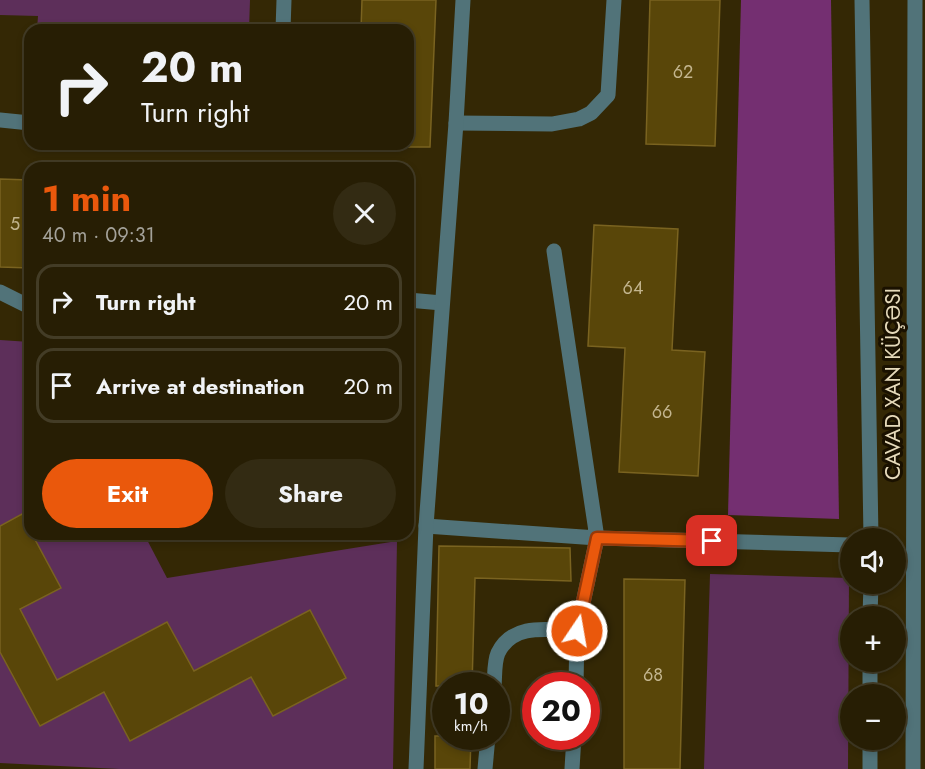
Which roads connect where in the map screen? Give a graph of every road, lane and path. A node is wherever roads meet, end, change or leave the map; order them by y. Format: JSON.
{"nodes":[{"id":1,"x":284,"y":0,"type":"edge"},
{"id":2,"x":463,"y":0,"type":"edge"},
{"id":3,"x":614,"y":0,"type":"edge"},
{"id":4,"x":862,"y":0,"type":"edge"},
{"id":5,"x":915,"y":0,"type":"edge"},
{"id":6,"x":283,"y":24,"type":"edge"},
{"id":7,"x":0,"y":120,"type":"edge"},
{"id":8,"x":24,"y":122,"type":"edge"},
{"id":9,"x":456,"y":123,"type":"junction"},
{"id":10,"x":554,"y":251,"type":"dead end"},
{"id":11,"x":0,"y":292,"type":"edge"},
{"id":12,"x":414,"y":301,"type":"edge"},
{"id":13,"x":442,"y":303,"type":"junction"},
{"id":14,"x":24,"y":304,"type":"edge"},
{"id":15,"x":426,"y":526,"type":"junction"},
{"id":16,"x":871,"y":528,"type":"edge"},
{"id":17,"x":597,"y":538,"type":"junction"},
{"id":18,"x":840,"y":545,"type":"edge"},
{"id":19,"x":577,"y":631,"type":"junction"},
{"id":20,"x":495,"y":672,"type":"edge"},
{"id":21,"x":576,"y":672,"type":"edge"},
{"id":22,"x":919,"y":682,"type":"edge"},
{"id":23,"x":487,"y":750,"type":"edge"},
{"id":24,"x":573,"y":750,"type":"edge"},
{"id":25,"x":870,"y":750,"type":"edge"},
{"id":26,"x":416,"y":769,"type":"edge"},
{"id":27,"x":485,"y":769,"type":"edge"},
{"id":28,"x":572,"y":769,"type":"edge"},
{"id":29,"x":870,"y":769,"type":"edge"},
{"id":30,"x":913,"y":769,"type":"edge"}],
"edges":[{"from":1,"to":6,"type":"street"},
{"from":2,"to":9,"type":"street"},
{"from":3,"to":9,"type":"street"},
{"from":4,"to":16,"type":"street","name":"CAVAD XAN KÜÇƏSI"},
{"from":5,"to":22,"type":"street","name":"CAVAD XAN KÜÇƏSI"},
{"from":7,"to":8,"type":"street"},
{"from":9,"to":13,"type":"street"},
{"from":10,"to":17,"type":"street"},
{"from":11,"to":14,"type":"street"},
{"from":12,"to":13,"type":"street"},
{"from":13,"to":15,"type":"street"},
{"from":15,"to":17,"type":"street"},
{"from":15,"to":26,"type":"street"},
{"from":17,"to":18,"type":"street"},
{"from":17,"to":19,"type":"street"},
{"from":19,"to":20,"type":"street"},
{"from":19,"to":21,"type":"street"},
{"from":22,"to":30,"type":"street","name":"CAVAD XAN KÜÇƏSI"},
{"from":23,"to":27,"type":"street"},
{"from":24,"to":28,"type":"street"},
{"from":25,"to":29,"type":"street"}]}
